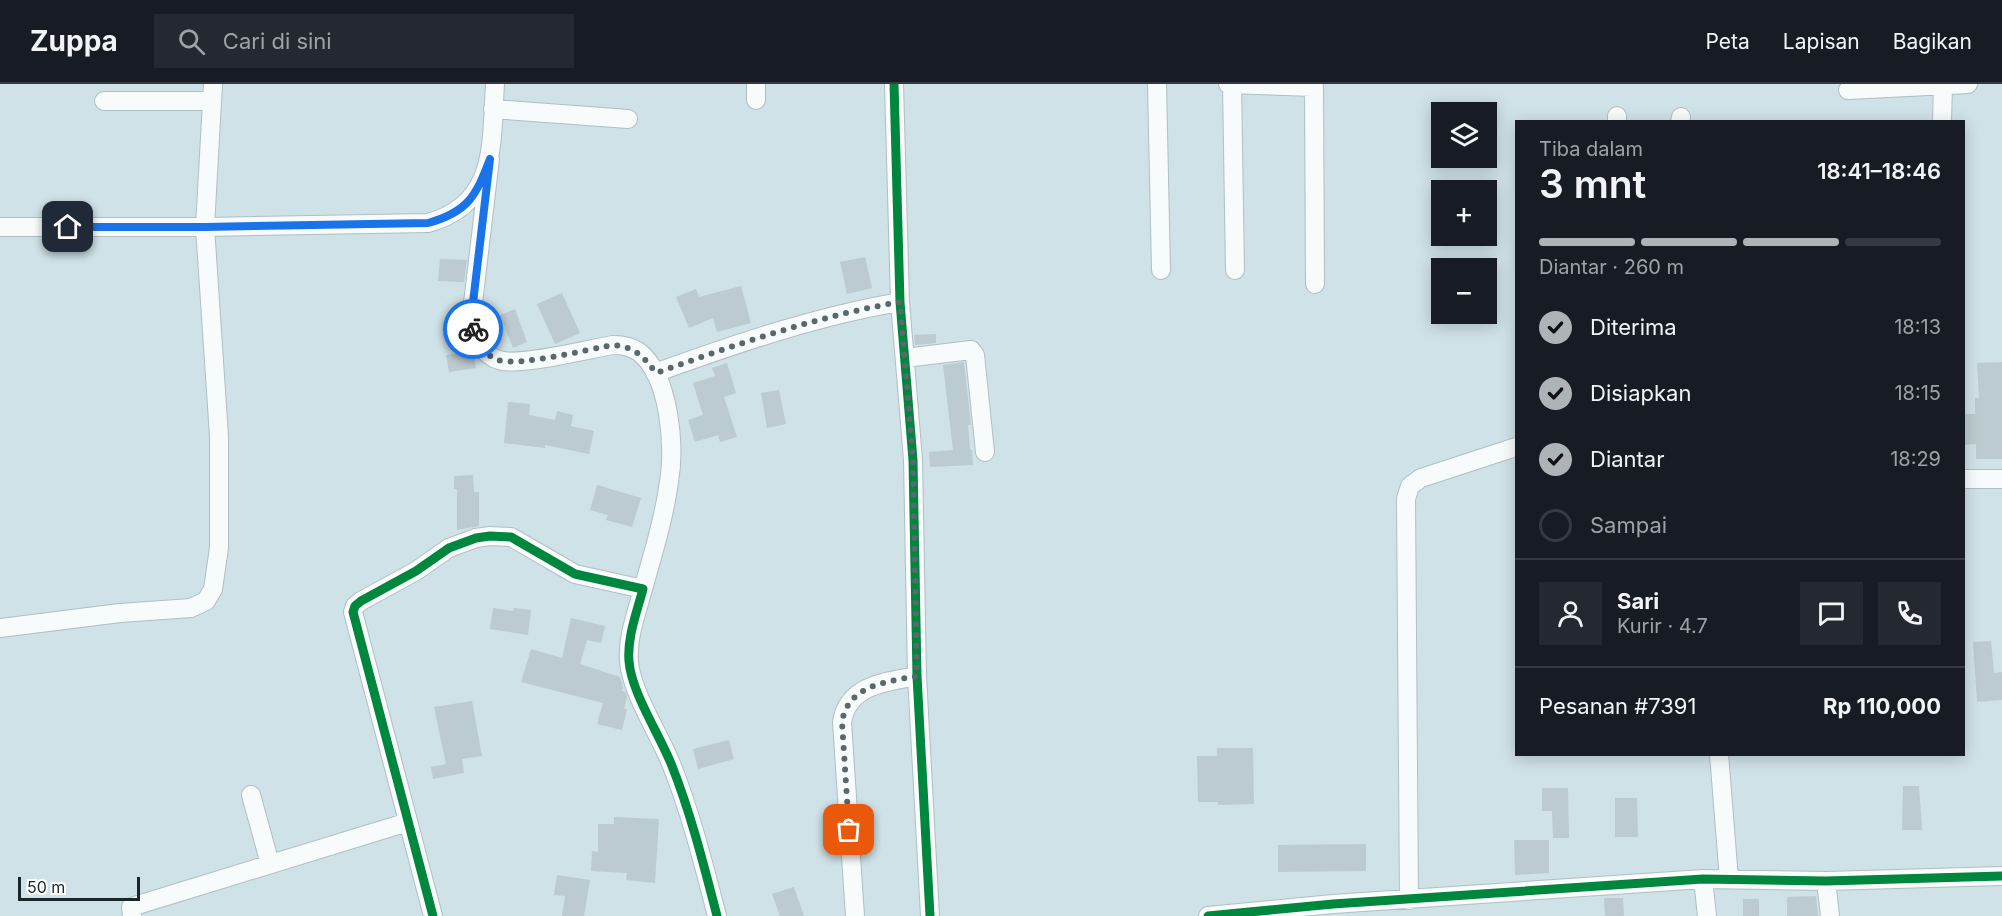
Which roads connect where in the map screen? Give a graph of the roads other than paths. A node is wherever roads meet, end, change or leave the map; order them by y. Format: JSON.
{"nodes":[{"id":1,"x":495,"y":84,"type":"edge"},
{"id":2,"x":894,"y":84,"type":"edge"},
{"id":3,"x":1157,"y":84,"type":"edge"},
{"id":4,"x":1228,"y":84,"type":"edge"},
{"id":5,"x":1232,"y":84,"type":"edge"},
{"id":6,"x":1968,"y":84,"type":"edge"},
{"id":7,"x":1943,"y":85,"type":"edge"},
{"id":8,"x":1848,"y":90,"type":"dead end"},
{"id":9,"x":212,"y":92,"type":"edge"},
{"id":10,"x":104,"y":101,"type":"dead end"},
{"id":11,"x":493,"y":109,"type":"junction"},
{"id":12,"x":628,"y":119,"type":"dead end"},
{"id":13,"x":1942,"y":120,"type":"edge"},
{"id":14,"x":490,"y":159,"type":"junction"},
{"id":15,"x":0,"y":227,"type":"edge"},
{"id":16,"x":205,"y":227,"type":"junction"},
{"id":17,"x":1161,"y":270,"type":"dead end"},
{"id":18,"x":1235,"y":270,"type":"dead end"},
{"id":19,"x":1315,"y":284,"type":"dead end"},
{"id":20,"x":900,"y":302,"type":"junction"},
{"id":21,"x":904,"y":358,"type":"junction"},
{"id":22,"x":656,"y":373,"type":"junction"},
{"id":23,"x":1515,"y":447,"type":"edge"},
{"id":24,"x":985,"y":452,"type":"dead end"},
{"id":25,"x":1965,"y":479,"type":"edge"},
{"id":26,"x":2002,"y":479,"type":"edge"},
{"id":27,"x":643,"y":589,"type":"junction"},
{"id":28,"x":0,"y":628,"type":"edge"},
{"id":29,"x":917,"y":676,"type":"junction"},
{"id":30,"x":1719,"y":756,"type":"edge"},
{"id":31,"x":251,"y":795,"type":"dead end"},
{"id":32,"x":408,"y":822,"type":"junction"},
{"id":33,"x":270,"y":864,"type":"junction"},
{"id":34,"x":2002,"y":876,"type":"edge"},
{"id":35,"x":1703,"y":879,"type":"junction"},
{"id":36,"x":1729,"y":879,"type":"junction"},
{"id":37,"x":1826,"y":880,"type":"junction"},
{"id":38,"x":1409,"y":900,"type":"junction"},
{"id":39,"x":1333,"y":910,"type":"edge"},
{"id":40,"x":132,"y":916,"type":"edge"},
{"id":41,"x":433,"y":916,"type":"edge"},
{"id":42,"x":717,"y":916,"type":"edge"},
{"id":43,"x":855,"y":916,"type":"edge"},
{"id":44,"x":930,"y":916,"type":"edge"},
{"id":45,"x":1208,"y":916,"type":"edge"},
{"id":46,"x":1707,"y":916,"type":"edge"},
{"id":47,"x":1830,"y":916,"type":"edge"}],
"edges":[{"from":1,"to":11,"type":"street"},
{"from":2,"to":20,"type":"street"},
{"from":3,"to":17,"type":"street"},
{"from":4,"to":5,"type":"street"},
{"from":5,"to":18,"type":"street"},
{"from":5,"to":19,"type":"street"},
{"from":6,"to":7,"type":"street"},
{"from":7,"to":8,"type":"street"},
{"from":7,"to":13,"type":"street"},
{"from":9,"to":10,"type":"street"},
{"from":9,"to":16,"type":"street"},
{"from":11,"to":12,"type":"street"},
{"from":11,"to":14,"type":"street"},
{"from":14,"to":16,"type":"street"},
{"from":14,"to":22,"type":"street"},
{"from":15,"to":16,"type":"street"},
{"from":16,"to":28,"type":"street"},
{"from":20,"to":21,"type":"street"},
{"from":20,"to":22,"type":"street"},
{"from":21,"to":24,"type":"street"},
{"from":21,"to":29,"type":"street"},
{"from":22,"to":27,"type":"street"},
{"from":23,"to":38,"type":"street"},
{"from":25,"to":26,"type":"street"},
{"from":27,"to":32,"type":"street"},
{"from":27,"to":42,"type":"street"},
{"from":29,"to":43,"type":"street"},
{"from":29,"to":44,"type":"street"},
{"from":30,"to":36,"type":"street"},
{"from":31,"to":33,"type":"street"},
{"from":32,"to":33,"type":"street"},
{"from":32,"to":41,"type":"street"},
{"from":33,"to":40,"type":"street"},
{"from":34,"to":37,"type":"street"},
{"from":35,"to":36,"type":"street"},
{"from":35,"to":38,"type":"street"},
{"from":35,"to":46,"type":"street"},
{"from":36,"to":37,"type":"street"},
{"from":37,"to":47,"type":"street"},
{"from":38,"to":39,"type":"street"},
{"from":39,"to":45,"type":"street"}]}
